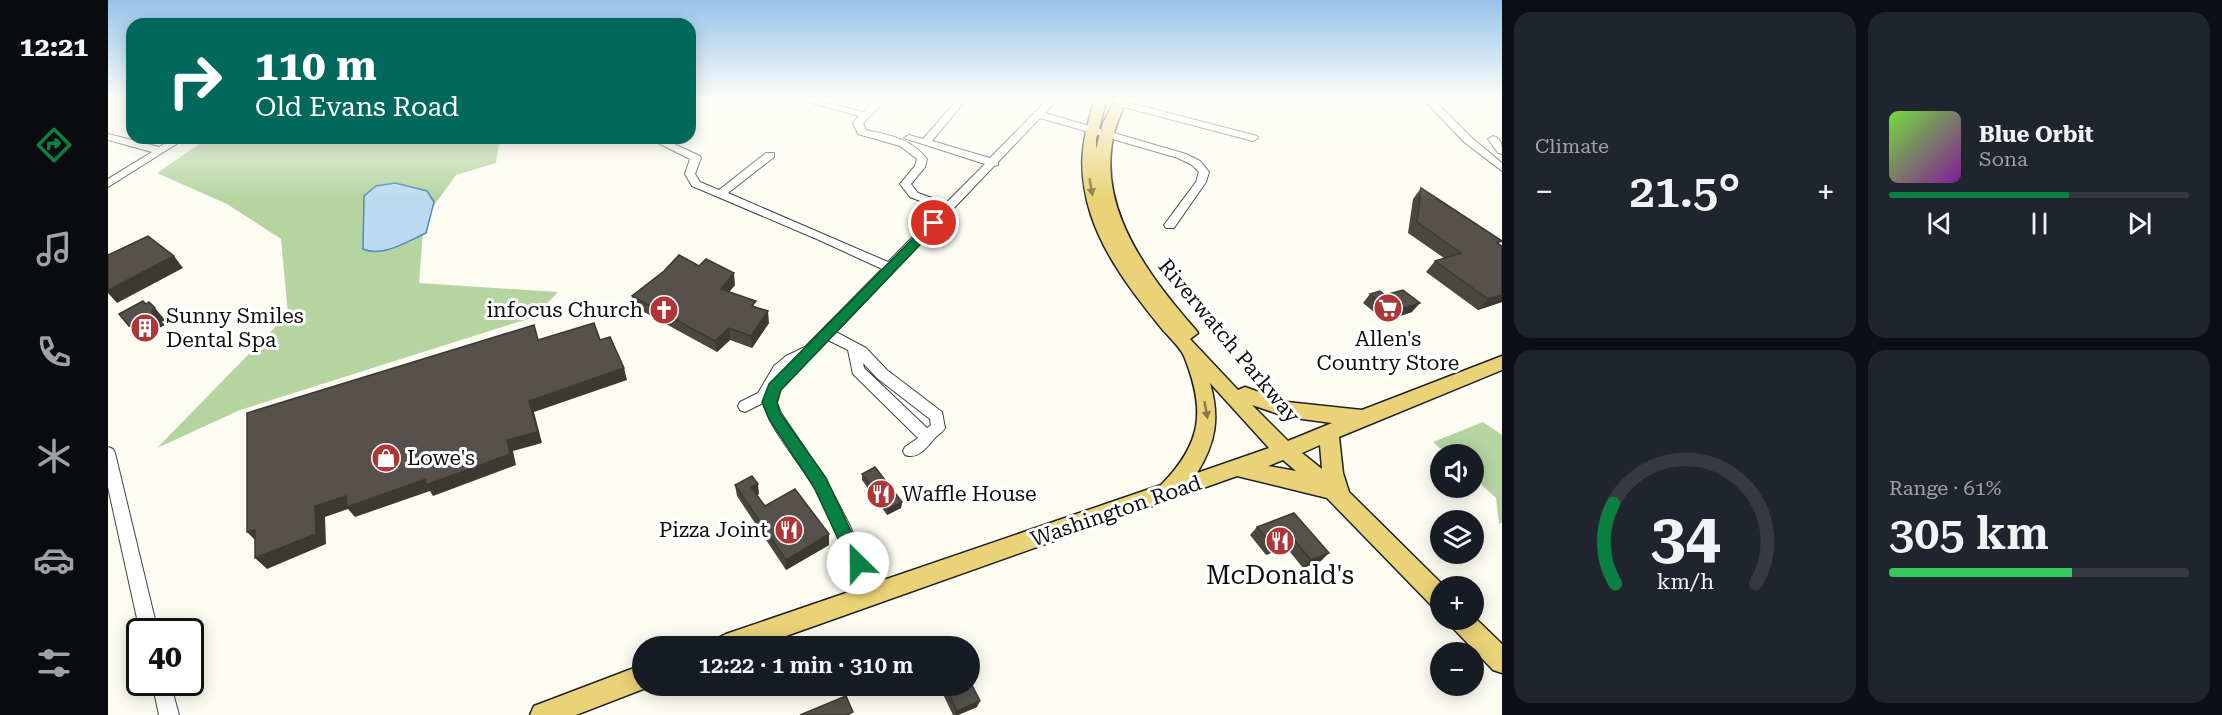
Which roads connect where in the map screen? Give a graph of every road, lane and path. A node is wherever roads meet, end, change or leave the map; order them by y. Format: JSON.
{"nodes":[{"id":1,"x":863,"y":132,"type":"edge"},
{"id":2,"x":934,"y":132,"type":"edge"},
{"id":3,"x":1023,"y":132,"type":"edge"},
{"id":4,"x":1090,"y":132,"type":"edge"},
{"id":5,"x":1233,"y":132,"type":"edge"},
{"id":6,"x":1461,"y":132,"type":"edge"},
{"id":7,"x":1108,"y":133,"type":"joint"},
{"id":8,"x":108,"y":137,"type":"edge"},
{"id":9,"x":909,"y":138,"type":"dead end"},
{"id":10,"x":1253,"y":138,"type":"dead end"},
{"id":11,"x":1493,"y":139,"type":"dead end"},
{"id":12,"x":126,"y":142,"type":"edge"},
{"id":13,"x":925,"y":143,"type":"junction"},
{"id":14,"x":134,"y":144,"type":"edge"},
{"id":15,"x":172,"y":144,"type":"edge"},
{"id":16,"x":667,"y":144,"type":"edge"},
{"id":17,"x":161,"y":151,"type":"junction"},
{"id":18,"x":1502,"y":151,"type":"edge"},
{"id":19,"x":770,"y":155,"type":"dead end"},
{"id":20,"x":993,"y":163,"type":"junction"},
{"id":21,"x":1502,"y":167,"type":"edge"},
{"id":22,"x":108,"y":184,"type":"edge"},
{"id":23,"x":721,"y":193,"type":"junction"},
{"id":24,"x":949,"y":208,"type":"junction"},
{"id":25,"x":1170,"y":225,"type":"dead end"},
{"id":26,"x":890,"y":268,"type":"junction"},
{"id":27,"x":826,"y":333,"type":"junction"},
{"id":28,"x":854,"y":347,"type":"junction"},
{"id":29,"x":810,"y":350,"type":"junction"},
{"id":30,"x":1192,"y":353,"type":"junction"},
{"id":31,"x":1502,"y":363,"type":"edge"},
{"id":32,"x":1245,"y":394,"type":"junction"},
{"id":33,"x":745,"y":406,"type":"dead end"},
{"id":34,"x":1364,"y":417,"type":"junction"},
{"id":35,"x":1329,"y":432,"type":"junction"},
{"id":36,"x":926,"y":436,"type":"junction"},
{"id":37,"x":1288,"y":450,"type":"junction"},
{"id":38,"x":910,"y":451,"type":"dead end"},
{"id":39,"x":108,"y":453,"type":"edge"},
{"id":40,"x":1238,"y":468,"type":"junction"},
{"id":41,"x":1167,"y":493,"type":"junction"},
{"id":42,"x":1340,"y":497,"type":"junction"},
{"id":43,"x":1430,"y":588,"type":"edge"},
{"id":44,"x":872,"y":597,"type":"junction"},
{"id":45,"x":146,"y":618,"type":"edge"},
{"id":46,"x":1471,"y":630,"type":"edge"},
{"id":47,"x":756,"y":636,"type":"edge"},
{"id":48,"x":1502,"y":661,"type":"edge"},
{"id":49,"x":632,"y":681,"type":"edge"},
{"id":50,"x":164,"y":696,"type":"edge"},
{"id":51,"x":169,"y":715,"type":"edge"},
{"id":52,"x":543,"y":715,"type":"edge"}],
"edges":[{"from":1,"to":24,"type":"street"},
{"from":2,"to":13,"type":"street"},
{"from":3,"to":20,"type":"street"},
{"from":4,"to":30,"type":"main road","name":"Riverwatch Parkway","one_way":true},
{"from":5,"to":10,"type":"street"},
{"from":6,"to":21,"type":"street"},
{"from":7,"to":25,"type":"street"},
{"from":7,"to":32,"type":"main road","name":"Riverwatch Parkway"},
{"from":8,"to":12,"type":"street"},
{"from":9,"to":13,"type":"street"},
{"from":11,"to":18,"type":"street"},
{"from":13,"to":20,"type":"street"},
{"from":14,"to":17,"type":"street"},
{"from":15,"to":17,"type":"street"},
{"from":16,"to":23,"type":"street"},
{"from":17,"to":22,"type":"street"},
{"from":19,"to":23,"type":"street"},
{"from":20,"to":24,"type":"street"},
{"from":23,"to":26,"type":"street"},
{"from":24,"to":26,"type":"street"},
{"from":26,"to":27,"type":"street"},
{"from":27,"to":28,"type":"street"},
{"from":27,"to":29,"type":"street"},
{"from":28,"to":36,"type":"street"},
{"from":28,"to":36,"type":"street"},
{"from":29,"to":33,"type":"street"},
{"from":29,"to":44,"type":"street"},
{"from":30,"to":37,"type":"main road","name":"Riverwatch Parkway"},
{"from":30,"to":41,"type":"main road","one_way":true},
{"from":31,"to":34,"type":"main road","name":"Washington Road"},
{"from":32,"to":34,"type":"main road"},
{"from":32,"to":37,"type":"main road","name":"Riverwatch Parkway"},
{"from":34,"to":35,"type":"main road","name":"Washington Road"},
{"from":35,"to":37,"type":"main road","name":"Washington Road"},
{"from":35,"to":42,"type":"main road"},
{"from":36,"to":38,"type":"street"},
{"from":37,"to":40,"type":"main road","name":"Washington Road"},
{"from":37,"to":42,"type":"main road"},
{"from":39,"to":45,"type":"street"},
{"from":40,"to":41,"type":"main road","name":"Washington Road"},
{"from":40,"to":42,"type":"main road"},
{"from":41,"to":44,"type":"main road","name":"Washington Road"},
{"from":42,"to":43,"type":"main road"},
{"from":44,"to":47,"type":"main road","name":"Washington Road"},
{"from":46,"to":48,"type":"main road"},
{"from":49,"to":52,"type":"main road"},
{"from":50,"to":51,"type":"street"}]}
